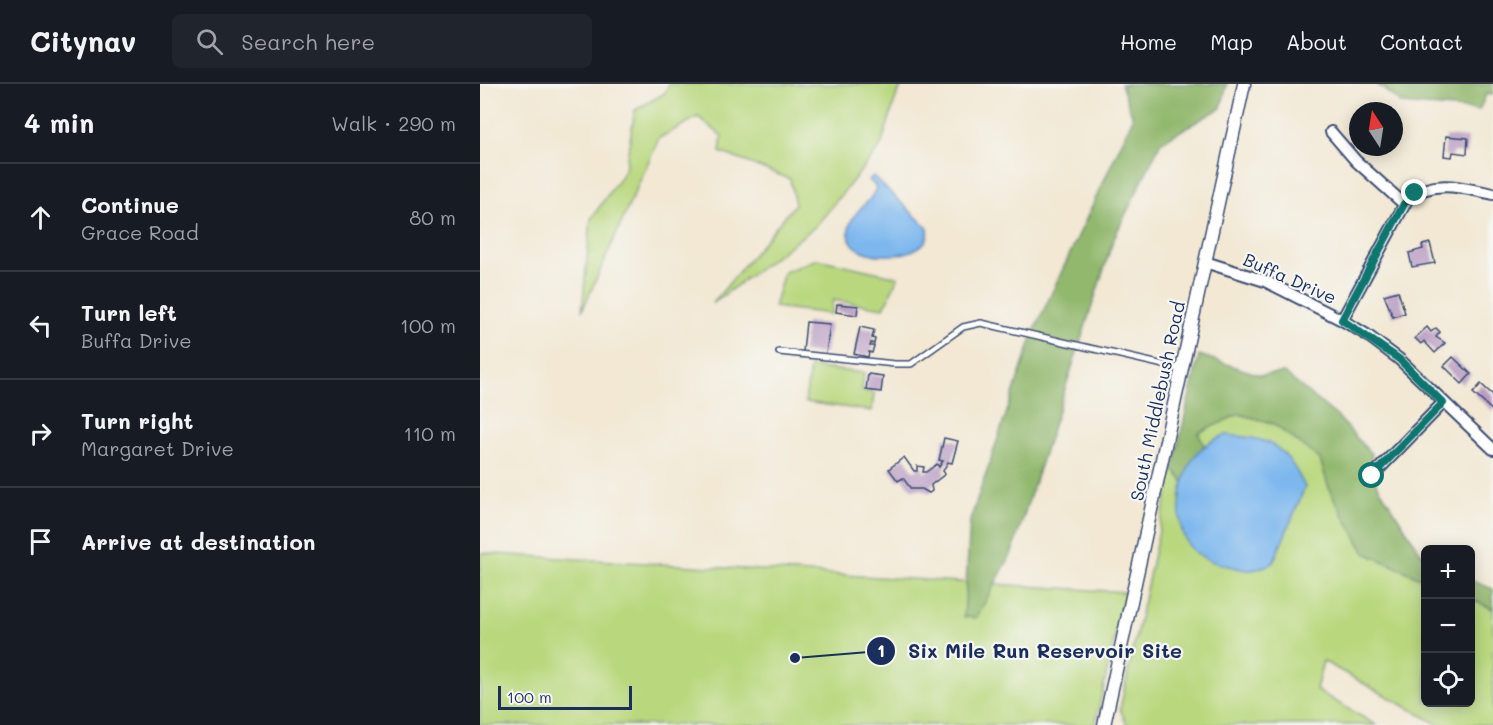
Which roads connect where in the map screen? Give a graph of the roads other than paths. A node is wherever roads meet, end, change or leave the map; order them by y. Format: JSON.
{"nodes":[{"id":1,"x":1244,"y":84,"type":"edge"},
{"id":2,"x":1331,"y":132,"type":"dead end"},
{"id":3,"x":1493,"y":194,"type":"edge"},
{"id":4,"x":1404,"y":204,"type":"junction"},
{"id":5,"x":1205,"y":262,"type":"junction"},
{"id":6,"x":1342,"y":320,"type":"junction"},
{"id":7,"x":779,"y":352,"type":"dead end"},
{"id":8,"x":1183,"y":370,"type":"junction"},
{"id":9,"x":1443,"y":403,"type":"junction"},
{"id":10,"x":1492,"y":447,"type":"edge"},
{"id":11,"x":1372,"y":476,"type":"dead end"},
{"id":12,"x":1104,"y":725,"type":"edge"}],
"edges":[{"from":1,"to":5,"type":"street","name":"South Middlebush Road"},
{"from":2,"to":4,"type":"street"},
{"from":3,"to":4,"type":"street"},
{"from":4,"to":6,"type":"street"},
{"from":5,"to":6,"type":"street","name":"Buffa Drive"},
{"from":5,"to":8,"type":"street","name":"South Middlebush Road"},
{"from":6,"to":9,"type":"street","name":"Buffa Drive"},
{"from":7,"to":8,"type":"lane"},
{"from":8,"to":12,"type":"street","name":"South Middlebush Road"},
{"from":9,"to":10,"type":"street","name":"Buffa Drive"},
{"from":9,"to":11,"type":"street"}]}
